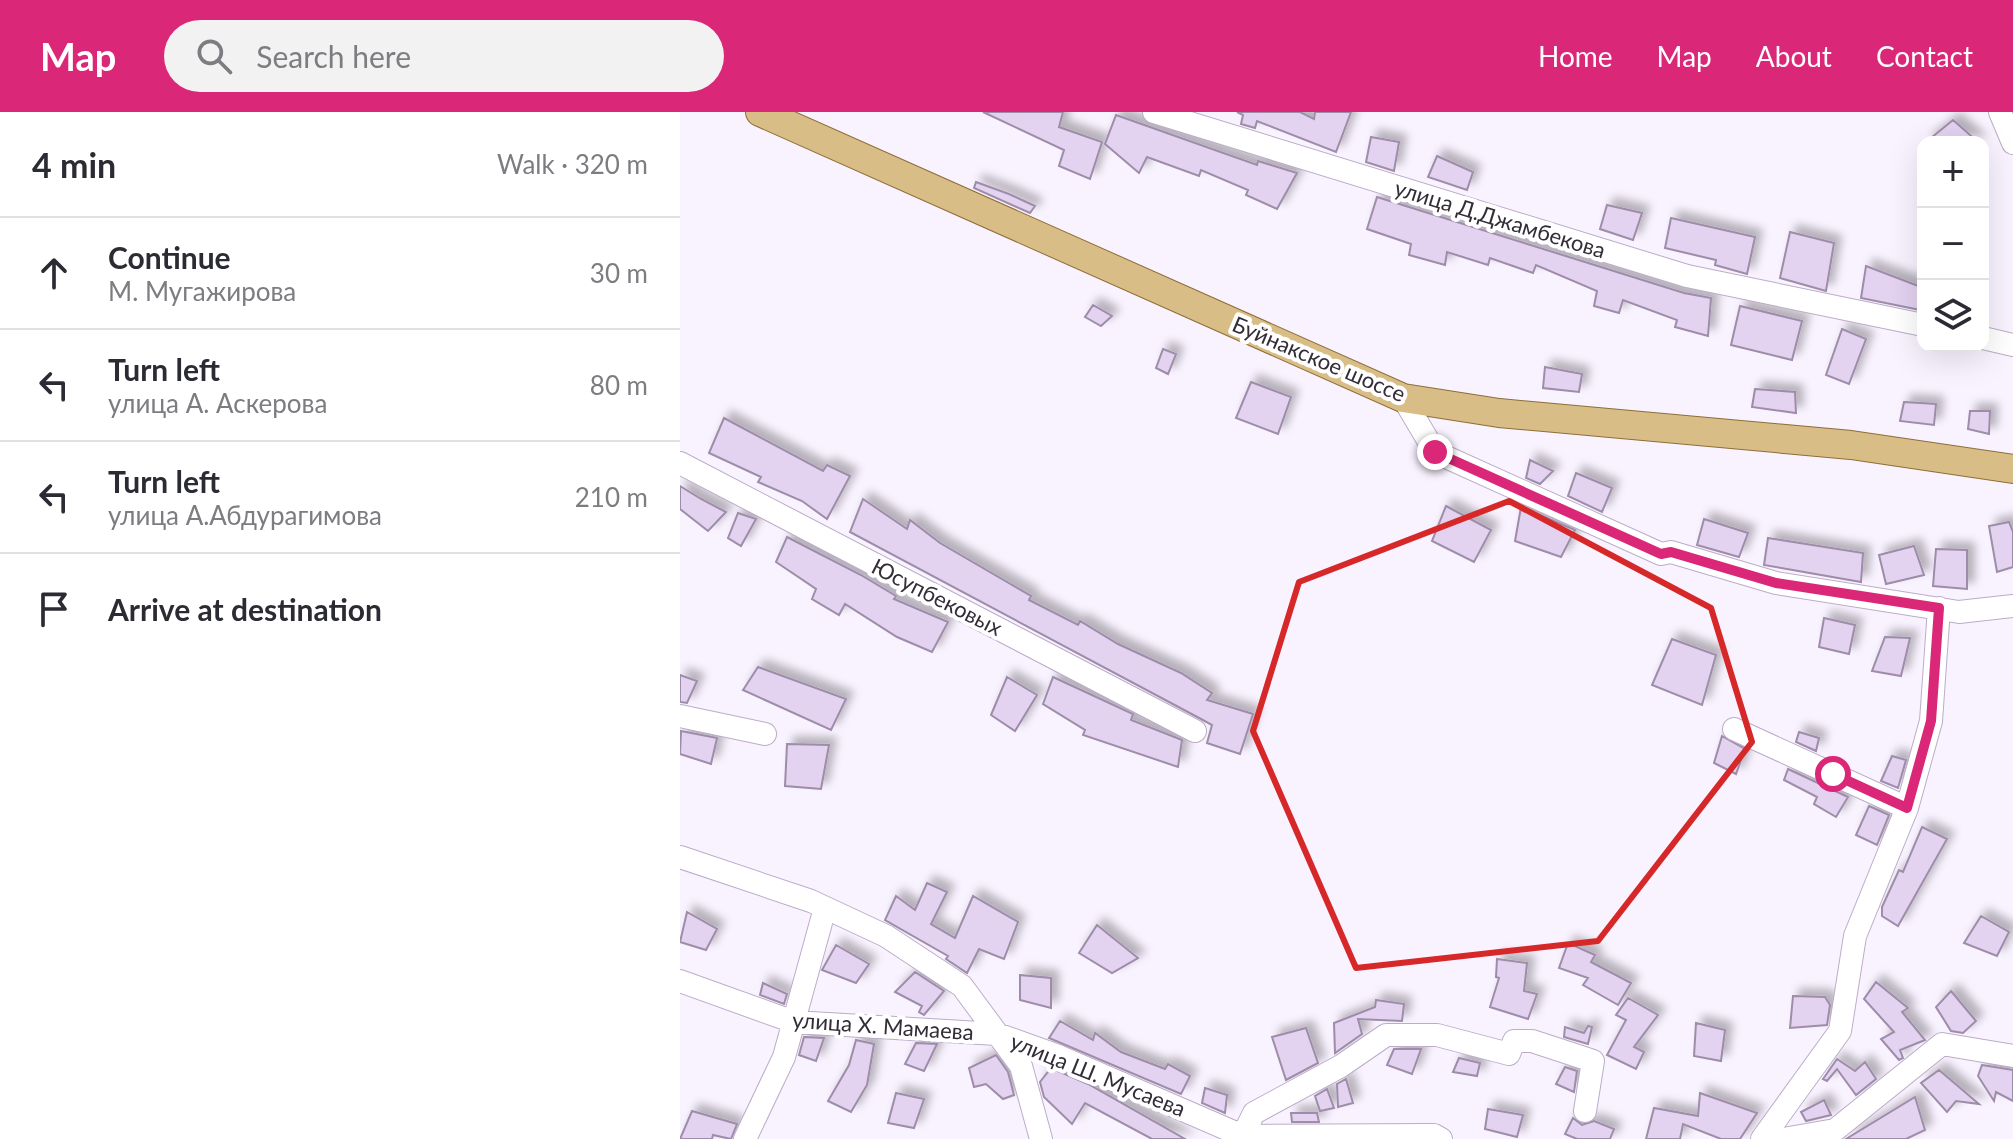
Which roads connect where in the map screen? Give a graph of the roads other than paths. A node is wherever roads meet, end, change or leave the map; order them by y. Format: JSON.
{"nodes":[{"id":1,"x":760,"y":112,"type":"edge"},
{"id":2,"x":1154,"y":112,"type":"edge"},
{"id":3,"x":2000,"y":112,"type":"edge"},
{"id":4,"x":2013,"y":143,"type":"edge"},
{"id":5,"x":1917,"y":324,"type":"edge"},
{"id":6,"x":1989,"y":339,"type":"edge"},
{"id":7,"x":2013,"y":345,"type":"edge"},
{"id":8,"x":1403,"y":398,"type":"junction"},
{"id":9,"x":680,"y":463,"type":"edge"},
{"id":10,"x":2013,"y":469,"type":"edge"},
{"id":11,"x":2013,"y":606,"type":"edge"},
{"id":12,"x":1939,"y":608,"type":"junction"},
{"id":13,"x":680,"y":716,"type":"edge"},
{"id":14,"x":1734,"y":729,"type":"dead end"},
{"id":15,"x":1195,"y":731,"type":"dead end"},
{"id":16,"x":765,"y":734,"type":"dead end"},
{"id":17,"x":1907,"y":808,"type":"junction"},
{"id":18,"x":680,"y":857,"type":"edge"},
{"id":19,"x":825,"y":908,"type":"junction"},
{"id":20,"x":680,"y":981,"type":"edge"},
{"id":21,"x":794,"y":1022,"type":"junction"},
{"id":22,"x":997,"y":1034,"type":"junction"},
{"id":23,"x":2013,"y":1056,"type":"edge"},
{"id":24,"x":1585,"y":1111,"type":"dead end"},
{"id":25,"x":1242,"y":1138,"type":"edge"},
{"id":26,"x":745,"y":1139,"type":"edge"},
{"id":27,"x":1041,"y":1139,"type":"edge"},
{"id":28,"x":1441,"y":1139,"type":"edge"},
{"id":29,"x":1762,"y":1139,"type":"edge"},
{"id":30,"x":1783,"y":1139,"type":"edge"}],
"edges":[{"from":1,"to":8,"type":"main road","name":"Буйнакское шоссе"},
{"from":2,"to":5,"type":"street","name":"улица Д.Джамбекова"},
{"from":3,"to":4,"type":"street"},
{"from":6,"to":7,"type":"street"},
{"from":8,"to":10,"type":"main road","name":"Буйнакское шоссе"},
{"from":8,"to":12,"type":"street"},
{"from":9,"to":15,"type":"street","name":"Юсупбековых"},
{"from":11,"to":12,"type":"street"},
{"from":12,"to":17,"type":"street"},
{"from":13,"to":16,"type":"street"},
{"from":14,"to":17,"type":"street"},
{"from":17,"to":29,"type":"street"},
{"from":18,"to":19,"type":"street"},
{"from":19,"to":21,"type":"street"},
{"from":19,"to":22,"type":"street"},
{"from":20,"to":21,"type":"street","name":"улица Х. Мамаева"},
{"from":21,"to":22,"type":"street","name":"улица Х. Мамаева"},
{"from":21,"to":26,"type":"street"},
{"from":22,"to":25,"type":"street","name":"улица Ш. Мусаева"},
{"from":22,"to":27,"type":"street"},
{"from":23,"to":30,"type":"street"},
{"from":24,"to":25,"type":"street"},
{"from":25,"to":28,"type":"street"}]}
